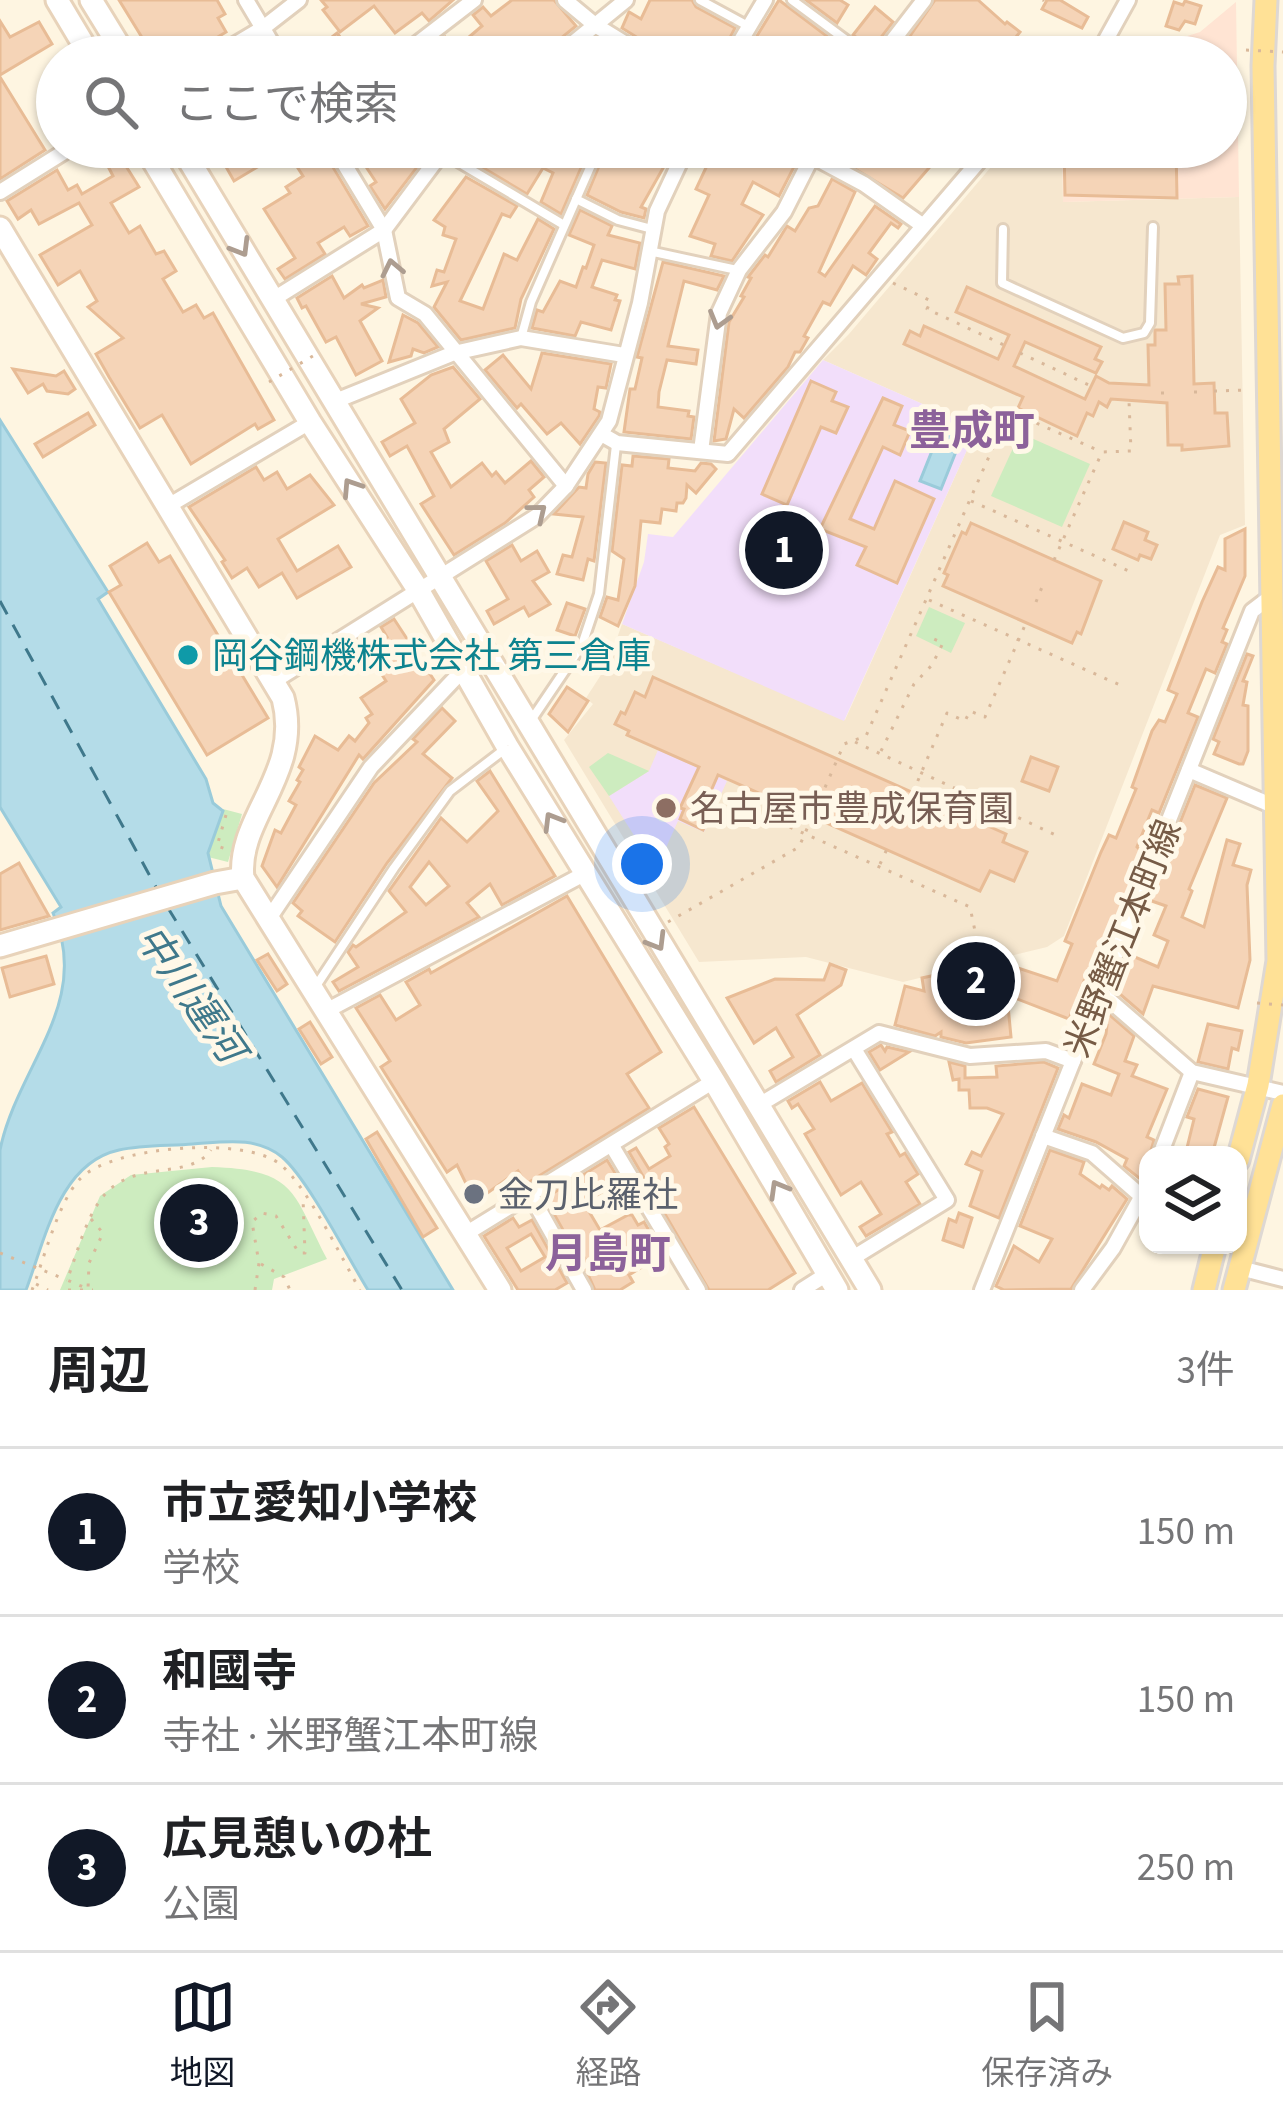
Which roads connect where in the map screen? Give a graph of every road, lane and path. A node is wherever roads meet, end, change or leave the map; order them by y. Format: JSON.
{"nodes":[{"id":1,"x":57,"y":0,"type":"edge"},
{"id":2,"x":91,"y":0,"type":"edge"},
{"id":3,"x":246,"y":0,"type":"edge"},
{"id":4,"x":299,"y":0,"type":"edge"},
{"id":5,"x":474,"y":0,"type":"edge"},
{"id":6,"x":566,"y":0,"type":"edge"},
{"id":7,"x":626,"y":0,"type":"edge"},
{"id":8,"x":700,"y":0,"type":"edge"},
{"id":9,"x":765,"y":0,"type":"edge"},
{"id":10,"x":792,"y":0,"type":"edge"},
{"id":11,"x":923,"y":0,"type":"edge"},
{"id":12,"x":1127,"y":0,"type":"edge"},
{"id":13,"x":1255,"y":0,"type":"edge"},
{"id":14,"x":1266,"y":0,"type":"edge"},
{"id":15,"x":595,"y":25,"type":"junction"},
{"id":16,"x":749,"y":26,"type":"junction"},
{"id":17,"x":263,"y":28,"type":"junction"},
{"id":18,"x":78,"y":36,"type":"edge"},
{"id":19,"x":113,"y":36,"type":"edge"},
{"id":20,"x":249,"y":36,"type":"edge"},
{"id":21,"x":268,"y":36,"type":"edge"},
{"id":22,"x":427,"y":36,"type":"edge"},
{"id":23,"x":582,"y":36,"type":"edge"},
{"id":24,"x":612,"y":36,"type":"edge"},
{"id":25,"x":743,"y":36,"type":"edge"},
{"id":26,"x":841,"y":36,"type":"edge"},
{"id":27,"x":896,"y":36,"type":"edge"},
{"id":28,"x":1108,"y":36,"type":"edge"},
{"id":29,"x":1254,"y":44,"type":"junction"},
{"id":30,"x":1283,"y":52,"type":"edge"},
{"id":31,"x":38,"y":168,"type":"edge"},
{"id":32,"x":158,"y":168,"type":"edge"},
{"id":33,"x":193,"y":168,"type":"edge"},
{"id":34,"x":347,"y":168,"type":"edge"},
{"id":35,"x":429,"y":168,"type":"edge"},
{"id":36,"x":473,"y":168,"type":"edge"},
{"id":37,"x":590,"y":168,"type":"edge"},
{"id":38,"x":677,"y":168,"type":"edge"},
{"id":39,"x":806,"y":168,"type":"edge"},
{"id":40,"x":839,"y":168,"type":"edge"},
{"id":41,"x":972,"y":168,"type":"edge"},
{"id":42,"x":0,"y":192,"type":"edge"},
{"id":43,"x":576,"y":199,"type":"junction"},
{"id":44,"x":564,"y":225,"type":"junction"},
{"id":45,"x":922,"y":225,"type":"junction"},
{"id":46,"x":1153,"y":227,"type":"dead end"},
{"id":47,"x":0,"y":228,"type":"edge"},
{"id":48,"x":1003,"y":229,"type":"dead end"},
{"id":49,"x":384,"y":230,"type":"junction"},
{"id":50,"x":653,"y":230,"type":"junction"},
{"id":51,"x":649,"y":251,"type":"junction"},
{"id":52,"x":739,"y":270,"type":"junction"},
{"id":53,"x":879,"y":277,"type":"junction"},
{"id":54,"x":272,"y":300,"type":"junction"},
{"id":55,"x":520,"y":338,"type":"junction"},
{"id":56,"x":1004,"y":345,"type":"dead end"},
{"id":57,"x":318,"y":353,"type":"dead end"},
{"id":58,"x":454,"y":353,"type":"junction"},
{"id":59,"x":1020,"y":353,"type":"dead end"},
{"id":60,"x":624,"y":356,"type":"junction"},
{"id":61,"x":269,"y":382,"type":"dead end"},
{"id":62,"x":1091,"y":386,"type":"dead end"},
{"id":63,"x":1249,"y":390,"type":"dead end"},
{"id":64,"x":1214,"y":391,"type":"dead end"},
{"id":65,"x":1130,"y":401,"type":"dead end"},
{"id":66,"x":333,"y":402,"type":"junction"},
{"id":67,"x":310,"y":422,"type":"junction"},
{"id":68,"x":610,"y":439,"type":"junction"},
{"id":69,"x":701,"y":452,"type":"junction"},
{"id":70,"x":1102,"y":452,"type":"junction"},
{"id":71,"x":1278,"y":472,"type":"edge"},
{"id":72,"x":566,"y":486,"type":"junction"},
{"id":73,"x":970,"y":501,"type":"junction"},
{"id":74,"x":168,"y":506,"type":"junction"},
{"id":75,"x":1062,"y":541,"type":"junction"},
{"id":76,"x":1054,"y":560,"type":"dead end"},
{"id":77,"x":1129,"y":571,"type":"dead end"},
{"id":78,"x":440,"y":574,"type":"junction"},
{"id":79,"x":1044,"y":582,"type":"dead end"},
{"id":80,"x":417,"y":588,"type":"junction"},
{"id":81,"x":1273,"y":594,"type":"junction"},
{"id":82,"x":926,"y":599,"type":"junction"},
{"id":83,"x":1036,"y":602,"type":"dead end"},
{"id":84,"x":1026,"y":623,"type":"dead end"},
{"id":85,"x":934,"y":639,"type":"dead end"},
{"id":86,"x":1019,"y":640,"type":"junction"},
{"id":87,"x":464,"y":670,"type":"junction"},
{"id":88,"x":274,"y":681,"type":"junction"},
{"id":89,"x":1120,"y":685,"type":"dead end"},
{"id":90,"x":530,"y":723,"type":"junction"},
{"id":91,"x":853,"y":741,"type":"junction"},
{"id":92,"x":507,"y":746,"type":"junction"},
{"id":93,"x":880,"y":754,"type":"junction"},
{"id":94,"x":1189,"y":770,"type":"junction"},
{"id":95,"x":921,"y":772,"type":"junction"},
{"id":96,"x":913,"y":792,"type":"dead end"},
{"id":97,"x":724,"y":798,"type":"dead end"},
{"id":98,"x":1276,"y":807,"type":"junction"},
{"id":99,"x":903,"y":813,"type":"dead end"},
{"id":100,"x":226,"y":815,"type":"dead end"},
{"id":101,"x":896,"y":828,"type":"dead end"},
{"id":102,"x":805,"y":834,"type":"junction"},
{"id":103,"x":1060,"y":837,"type":"dead end"},
{"id":104,"x":220,"y":847,"type":"dead end"},
{"id":105,"x":887,"y":849,"type":"dead end"},
{"id":106,"x":879,"y":867,"type":"junction"},
{"id":107,"x":584,"y":874,"type":"junction"},
{"id":108,"x":243,"y":878,"type":"junction"},
{"id":109,"x":270,"y":917,"type":"junction"},
{"id":110,"x":667,"y":922,"type":"dead end"},
{"id":111,"x":975,"y":931,"type":"dead end"},
{"id":112,"x":0,"y":946,"type":"edge"},
{"id":113,"x":313,"y":990,"type":"junction"},
{"id":114,"x":1101,"y":993,"type":"junction"},
{"id":115,"x":1257,"y":1003,"type":"dead end"},
{"id":116,"x":1283,"y":1005,"type":"edge"},
{"id":117,"x":326,"y":1011,"type":"junction"},
{"id":118,"x":854,"y":1048,"type":"junction"},
{"id":119,"x":1073,"y":1061,"type":"junction"},
{"id":120,"x":1192,"y":1072,"type":"junction"},
{"id":121,"x":714,"y":1081,"type":"junction"},
{"id":122,"x":1258,"y":1085,"type":"junction"},
{"id":123,"x":1283,"y":1093,"type":"edge"},
{"id":124,"x":759,"y":1105,"type":"junction"},
{"id":125,"x":1283,"y":1106,"type":"edge"},
{"id":126,"x":1043,"y":1136,"type":"junction"},
{"id":127,"x":612,"y":1146,"type":"junction"},
{"id":128,"x":1163,"y":1146,"type":"edge"},
{"id":129,"x":1242,"y":1146,"type":"edge"},
{"id":130,"x":212,"y":1149,"type":"junction"},
{"id":131,"x":530,"y":1194,"type":"junction"},
{"id":132,"x":1139,"y":1196,"type":"edge"},
{"id":133,"x":304,"y":1197,"type":"junction"},
{"id":134,"x":1139,"y":1210,"type":"edge"},
{"id":135,"x":91,"y":1219,"type":"junction"},
{"id":136,"x":466,"y":1233,"type":"junction"},
{"id":137,"x":0,"y":1253,"type":"edge"},
{"id":138,"x":1213,"y":1254,"type":"edge"},
{"id":139,"x":851,"y":1259,"type":"junction"},
{"id":140,"x":259,"y":1263,"type":"junction"},
{"id":141,"x":1237,"y":1279,"type":"edge"},
{"id":142,"x":1283,"y":1279,"type":"edge"},
{"id":143,"x":67,"y":1280,"type":"junction"},
{"id":144,"x":832,"y":1282,"type":"edge"},
{"id":145,"x":33,"y":1287,"type":"edge"},
{"id":146,"x":49,"y":1290,"type":"edge"},
{"id":147,"x":68,"y":1290,"type":"edge"},
{"id":148,"x":91,"y":1290,"type":"edge"},
{"id":149,"x":255,"y":1290,"type":"edge"},
{"id":150,"x":290,"y":1290,"type":"edge"},
{"id":151,"x":360,"y":1290,"type":"edge"},
{"id":152,"x":500,"y":1290,"type":"edge"},
{"id":153,"x":584,"y":1290,"type":"edge"},
{"id":154,"x":698,"y":1290,"type":"edge"},
{"id":155,"x":802,"y":1290,"type":"edge"},
{"id":156,"x":871,"y":1290,"type":"edge"},
{"id":157,"x":982,"y":1290,"type":"edge"},
{"id":158,"x":1082,"y":1290,"type":"edge"},
{"id":159,"x":1204,"y":1290,"type":"edge"}],
"edges":[{"from":1,"to":18,"type":"street"},
{"from":2,"to":19,"type":"street"},
{"from":3,"to":17,"type":"street"},
{"from":4,"to":17,"type":"street"},
{"from":5,"to":22,"type":"street"},
{"from":6,"to":15,"type":"street"},
{"from":7,"to":15,"type":"street"},
{"from":8,"to":16,"type":"lane"},
{"from":9,"to":16,"type":"street"},
{"from":10,"to":26,"type":"lane"},
{"from":11,"to":27,"type":"street"},
{"from":12,"to":28,"type":"street"},
{"from":13,"to":29,"type":"main road"},
{"from":14,"to":29,"type":"main road"},
{"from":15,"to":23,"type":"street"},
{"from":15,"to":24,"type":"street"},
{"from":16,"to":25,"type":"street"},
{"from":17,"to":20,"type":"street"},
{"from":17,"to":21,"type":"street"},
{"from":29,"to":30,"type":"path","bridge":true},
{"from":29,"to":71,"type":"main road"},
{"from":31,"to":42,"type":"street"},
{"from":32,"to":67,"type":"street"},
{"from":33,"to":54,"type":"street","one_way":true},
{"from":34,"to":49,"type":"street"},
{"from":35,"to":49,"type":"street"},
{"from":36,"to":44,"type":"lane"},
{"from":37,"to":43,"type":"lane"},
{"from":38,"to":50,"type":"street"},
{"from":39,"to":52,"type":"street"},
{"from":40,"to":45,"type":"street"},
{"from":41,"to":45,"type":"street"},
{"from":43,"to":44,"type":"lane"},
{"from":43,"to":50,"type":"lane"},
{"from":44,"to":55,"type":"lane"},
{"from":45,"to":53,"type":"street"},
{"from":46,"to":48,"type":"lane"},
{"from":47,"to":74,"type":"street"},
{"from":49,"to":54,"type":"street"},
{"from":58,"to":49,"type":"street","one_way":true},
{"from":50,"to":51,"type":"street"},
{"from":51,"to":52,"type":"lane"},
{"from":51,"to":60,"type":"street"},
{"from":52,"to":69,"type":"street","one_way":true},
{"from":53,"to":56,"type":"path"},
{"from":53,"to":69,"type":"street"},
{"from":54,"to":66,"type":"street"},
{"from":55,"to":58,"type":"street"},
{"from":55,"to":60,"type":"street"},
{"from":57,"to":61,"type":"path","bridge":true},
{"from":58,"to":66,"type":"street"},
{"from":58,"to":72,"type":"street"},
{"from":59,"to":62,"type":"path"},
{"from":60,"to":68,"type":"street"},
{"from":63,"to":64,"type":"path"},
{"from":65,"to":70,"type":"path"},
{"from":66,"to":78,"type":"street"},
{"from":67,"to":74,"type":"street"},
{"from":80,"to":67,"type":"street","one_way":true},
{"from":68,"to":69,"type":"street"},
{"from":68,"to":72,"type":"street"},
{"from":68,"to":90,"type":"lane"},
{"from":70,"to":73,"type":"path"},
{"from":70,"to":75,"type":"path"},
{"from":71,"to":81,"type":"main road"},
{"from":78,"to":72,"type":"street","one_way":true},
{"from":73,"to":75,"type":"path"},
{"from":73,"to":82,"type":"path"},
{"from":74,"to":88,"type":"street"},
{"from":75,"to":76,"type":"path"},
{"from":75,"to":77,"type":"path"},
{"from":78,"to":80,"type":"street"},
{"from":78,"to":90,"type":"street"},
{"from":79,"to":83,"type":"path"},
{"from":80,"to":87,"type":"street"},
{"from":80,"to":88,"type":"street"},
{"from":81,"to":94,"type":"street","name":"米野蟹江本町線"},
{"from":81,"to":98,"type":"main road"},
{"from":82,"to":86,"type":"path"},
{"from":82,"to":91,"type":"path"},
{"from":84,"to":86,"type":"path"},
{"from":85,"to":93,"type":"path"},
{"from":86,"to":89,"type":"path"},
{"from":86,"to":95,"type":"path"},
{"from":87,"to":92,"type":"street"},
{"from":87,"to":109,"type":"street"},
{"from":88,"to":108,"type":"street"},
{"from":90,"to":124,"type":"street","one_way":true},
{"from":91,"to":93,"type":"path"},
{"from":91,"to":102,"type":"path"},
{"from":107,"to":92,"type":"street","one_way":true},
{"from":92,"to":113,"type":"lane"},
{"from":93,"to":95,"type":"path"},
{"from":94,"to":98,"type":"street"},
{"from":94,"to":114,"type":"street","name":"米野蟹江本町線"},
{"from":95,"to":96,"type":"path"},
{"from":95,"to":103,"type":"path"},
{"from":97,"to":102,"type":"path"},
{"from":98,"to":122,"type":"main road"},
{"from":99,"to":101,"type":"path"},
{"from":100,"to":104,"type":"path"},
{"from":102,"to":106,"type":"path"},
{"from":102,"to":110,"type":"path"},
{"from":105,"to":106,"type":"path"},
{"from":106,"to":111,"type":"path"},
{"from":107,"to":117,"type":"street"},
{"from":107,"to":121,"type":"street"},
{"from":108,"to":109,"type":"street"},
{"from":108,"to":112,"type":"street"},
{"from":109,"to":113,"type":"street"},
{"from":113,"to":117,"type":"street"},
{"from":114,"to":119,"type":"street","name":"米野蟹江本町線"},
{"from":114,"to":120,"type":"street"},
{"from":115,"to":116,"type":"path","bridge":true},
{"from":117,"to":136,"type":"street"},
{"from":118,"to":119,"type":"street"},
{"from":118,"to":124,"type":"street"},
{"from":118,"to":139,"type":"street"},
{"from":119,"to":126,"type":"street","name":"米野蟹江本町線"},
{"from":120,"to":122,"type":"street"},
{"from":120,"to":128,"type":"street"},
{"from":121,"to":127,"type":"street"},
{"from":144,"to":121,"type":"street","one_way":true},
{"from":122,"to":123,"type":"street"},
{"from":122,"to":129,"type":"main road"},
{"from":124,"to":139,"type":"street"},
{"from":125,"to":141,"type":"main road"},
{"from":126,"to":132,"type":"street"},
{"from":126,"to":157,"type":"street","name":"米野蟹江本町線"},
{"from":127,"to":131,"type":"street"},
{"from":127,"to":154,"type":"street"},
{"from":130,"to":133,"type":"path"},
{"from":130,"to":135,"type":"path"},
{"from":130,"to":145,"type":"path"},
{"from":131,"to":136,"type":"street"},
{"from":131,"to":153,"type":"street"},
{"from":133,"to":140,"type":"path"},
{"from":133,"to":151,"type":"path"},
{"from":134,"to":158,"type":"street"},
{"from":135,"to":143,"type":"path"},
{"from":135,"to":148,"type":"path"},
{"from":136,"to":152,"type":"street"},
{"from":137,"to":143,"type":"path","bridge":true},
{"from":138,"to":159,"type":"main road"},
{"from":139,"to":156,"type":"street"},
{"from":140,"to":149,"type":"path"},
{"from":140,"to":150,"type":"path"},
{"from":141,"to":142,"type":"street"},
{"from":143,"to":148,"type":"path"},
{"from":144,"to":155,"type":"street"},
{"from":145,"to":146,"type":"path"},
{"from":147,"to":148,"type":"path"}]}
